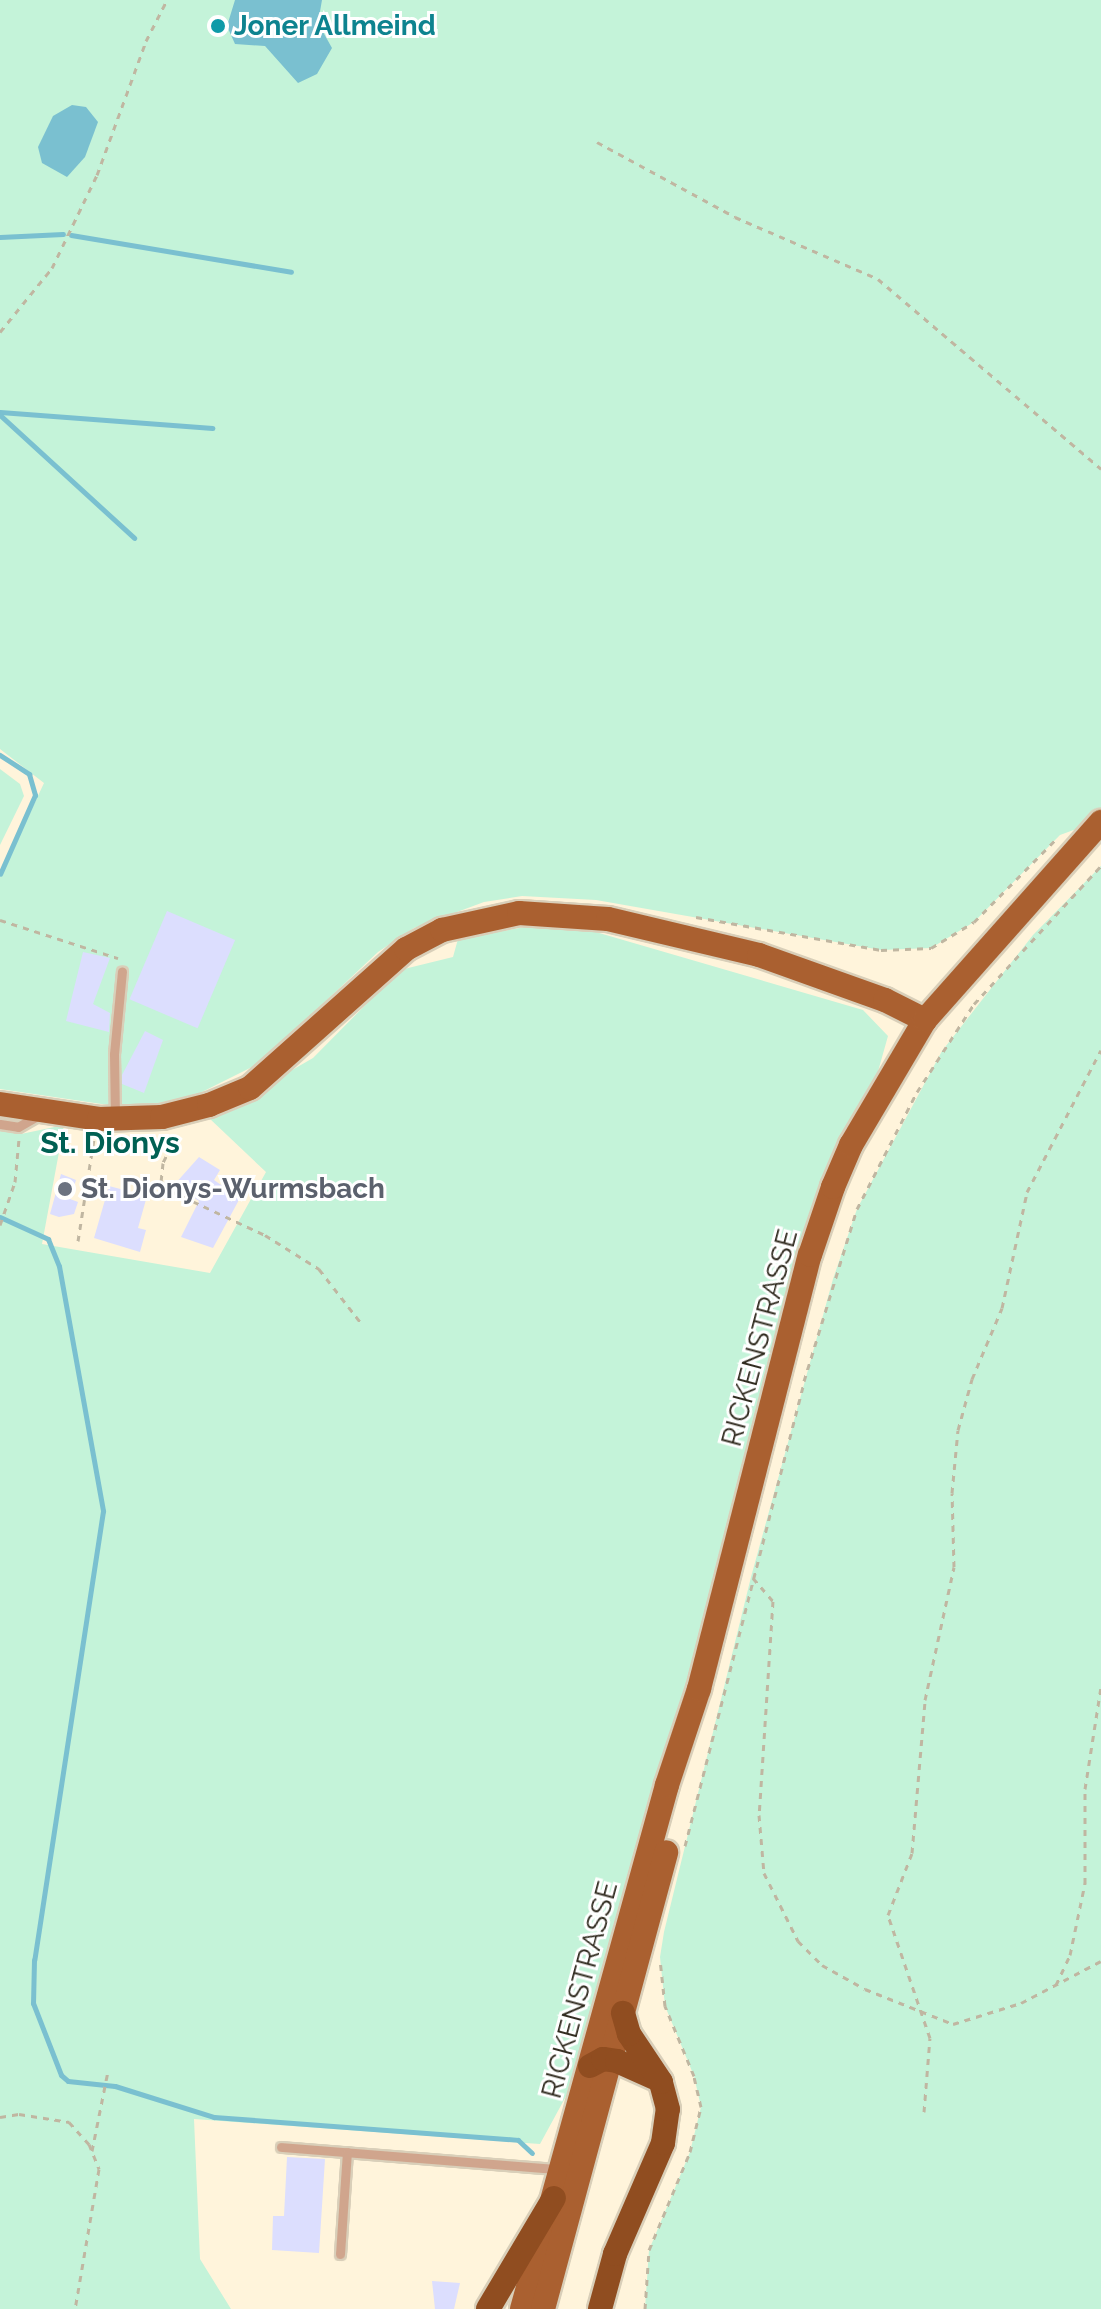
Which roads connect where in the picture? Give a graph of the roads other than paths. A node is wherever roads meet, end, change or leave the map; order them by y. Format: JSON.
{"nodes":[{"id":1,"x":1101,"y":822,"type":"edge"},
{"id":2,"x":122,"y":971,"type":"road end"},
{"id":3,"x":925,"y":1020,"type":"junction"},
{"id":4,"x":0,"y":1104,"type":"edge"},
{"id":5,"x":45,"y":1111,"type":"junction"},
{"id":6,"x":107,"y":1119,"type":"junction"},
{"id":7,"x":0,"y":1124,"type":"edge"},
{"id":8,"x":699,"y":1689,"type":"junction"},
{"id":9,"x":623,"y":2013,"type":"junction"},
{"id":10,"x":600,"y":2063,"type":"junction"},
{"id":11,"x":661,"y":2082,"type":"junction"},
{"id":12,"x":281,"y":2147,"type":"dead end"},
{"id":13,"x":347,"y":2152,"type":"junction"},
{"id":14,"x":562,"y":2170,"type":"junction"},
{"id":15,"x":554,"y":2198,"type":"junction"},
{"id":16,"x":340,"y":2254,"type":"dead end"},
{"id":17,"x":488,"y":2309,"type":"edge"},
{"id":18,"x":522,"y":2309,"type":"edge"},
{"id":19,"x":543,"y":2309,"type":"edge"},
{"id":20,"x":600,"y":2309,"type":"edge"}],
"edges":[{"from":1,"to":3,"type":"main road","name":"RICKENSTRASSE"},
{"from":2,"to":6,"type":"lane"},
{"from":3,"to":6,"type":"main road"},
{"from":3,"to":8,"type":"main road","name":"RICKENSTRASSE"},
{"from":4,"to":5,"type":"main road"},
{"from":5,"to":6,"type":"main road"},
{"from":5,"to":7,"type":"lane"},
{"from":8,"to":9,"type":"main road","name":"RICKENSTRASSE"},
{"from":8,"to":10,"type":"main road","name":"RICKENSTRASSE"},
{"from":9,"to":10,"type":"main road","name":"RICKENSTRASSE"},
{"from":9,"to":11,"type":"highway"},
{"from":10,"to":11,"type":"highway"},
{"from":10,"to":14,"type":"main road","name":"RICKENSTRASSE"},
{"from":10,"to":19,"type":"main road","name":"RICKENSTRASSE"},
{"from":11,"to":20,"type":"highway"},
{"from":12,"to":13,"type":"lane"},
{"from":13,"to":14,"type":"lane"},
{"from":13,"to":16,"type":"lane"},
{"from":14,"to":15,"type":"main road","name":"RICKENSTRASSE"},
{"from":15,"to":17,"type":"highway"},
{"from":15,"to":18,"type":"main road","name":"RICKENSTRASSE"}]}
